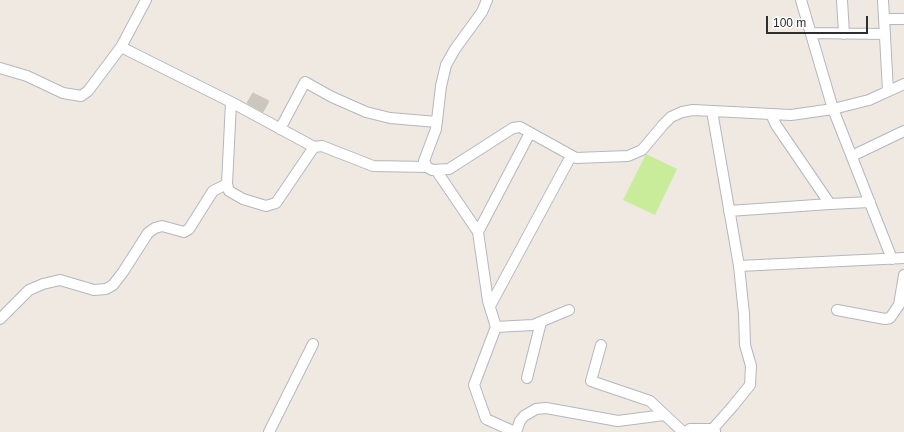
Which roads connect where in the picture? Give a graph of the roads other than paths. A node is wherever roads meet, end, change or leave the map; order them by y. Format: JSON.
{"nodes":[{"id":1,"x":146,"y":0,"type":"edge"},
{"id":2,"x":487,"y":0,"type":"edge"},
{"id":3,"x":801,"y":0,"type":"edge"},
{"id":4,"x":842,"y":0,"type":"edge"},
{"id":5,"x":883,"y":0,"type":"edge"},
{"id":6,"x":884,"y":19,"type":"junction"},
{"id":7,"x":904,"y":19,"type":"edge"},
{"id":8,"x":810,"y":33,"type":"junction"},
{"id":9,"x":844,"y":34,"type":"junction"},
{"id":10,"x":885,"y":34,"type":"junction"},
{"id":11,"x":121,"y":47,"type":"junction"},
{"id":12,"x":0,"y":68,"type":"edge"},
{"id":13,"x":904,"y":84,"type":"edge"},
{"id":14,"x":888,"y":91,"type":"junction"},
{"id":15,"x":231,"y":102,"type":"junction"},
{"id":16,"x":833,"y":109,"type":"junction"},
{"id":17,"x":712,"y":111,"type":"junction"},
{"id":18,"x":771,"y":114,"type":"junction"},
{"id":19,"x":437,"y":122,"type":"junction"},
{"id":20,"x":280,"y":129,"type":"junction"},
{"id":21,"x":530,"y":133,"type":"junction"},
{"id":22,"x":903,"y":134,"type":"edge"},
{"id":23,"x":314,"y":147,"type":"junction"},
{"id":24,"x":571,"y":156,"type":"junction"},
{"id":25,"x":852,"y":156,"type":"junction"},
{"id":26,"x":431,"y":168,"type":"junction"},
{"id":27,"x":227,"y":184,"type":"junction"},
{"id":28,"x":870,"y":202,"type":"junction"},
{"id":29,"x":830,"y":204,"type":"junction"},
{"id":30,"x":729,"y":210,"type":"junction"},
{"id":31,"x":478,"y":232,"type":"junction"},
{"id":32,"x":904,"y":258,"type":"edge"},
{"id":33,"x":892,"y":259,"type":"junction"},
{"id":34,"x":739,"y":266,"type":"junction"},
{"id":35,"x":904,"y":275,"type":"edge"},
{"id":36,"x":490,"y":306,"type":"junction"},
{"id":37,"x":569,"y":310,"type":"dead end"},
{"id":38,"x":837,"y":310,"type":"dead end"},
{"id":39,"x":0,"y":319,"type":"edge"},
{"id":40,"x":541,"y":322,"type":"junction"},
{"id":41,"x":496,"y":326,"type":"junction"},
{"id":42,"x":313,"y":344,"type":"dead end"},
{"id":43,"x":600,"y":345,"type":"dead end"},
{"id":44,"x":527,"y":378,"type":"dead end"},
{"id":45,"x":664,"y":415,"type":"junction"},
{"id":46,"x":712,"y":431,"type":"edge"},
{"id":47,"x":268,"y":432,"type":"edge"},
{"id":48,"x":516,"y":432,"type":"edge"},
{"id":49,"x":685,"y":432,"type":"edge"}],
"edges":[{"from":1,"to":11,"type":"street"},
{"from":2,"to":19,"type":"street"},
{"from":3,"to":8,"type":"street"},
{"from":4,"to":9,"type":"street"},
{"from":5,"to":6,"type":"street"},
{"from":6,"to":7,"type":"street"},
{"from":6,"to":10,"type":"street"},
{"from":8,"to":9,"type":"street"},
{"from":8,"to":16,"type":"street"},
{"from":9,"to":10,"type":"street"},
{"from":10,"to":14,"type":"street"},
{"from":11,"to":12,"type":"street"},
{"from":11,"to":15,"type":"street"},
{"from":13,"to":14,"type":"street"},
{"from":14,"to":16,"type":"street"},
{"from":15,"to":20,"type":"street"},
{"from":15,"to":27,"type":"street"},
{"from":16,"to":18,"type":"street"},
{"from":16,"to":25,"type":"street"},
{"from":17,"to":18,"type":"street"},
{"from":17,"to":24,"type":"street"},
{"from":17,"to":30,"type":"street"},
{"from":18,"to":29,"type":"street"},
{"from":19,"to":20,"type":"street"},
{"from":19,"to":26,"type":"street"},
{"from":20,"to":23,"type":"street"},
{"from":21,"to":24,"type":"street"},
{"from":21,"to":26,"type":"street"},
{"from":21,"to":31,"type":"street"},
{"from":22,"to":25,"type":"street"},
{"from":23,"to":26,"type":"street"},
{"from":23,"to":27,"type":"street"},
{"from":24,"to":36,"type":"street"},
{"from":25,"to":28,"type":"street"},
{"from":26,"to":31,"type":"street"},
{"from":27,"to":39,"type":"street"},
{"from":28,"to":29,"type":"street"},
{"from":28,"to":33,"type":"street"},
{"from":29,"to":30,"type":"street"},
{"from":30,"to":34,"type":"street"},
{"from":31,"to":36,"type":"street"},
{"from":32,"to":33,"type":"street"},
{"from":33,"to":34,"type":"street"},
{"from":34,"to":46,"type":"street"},
{"from":35,"to":38,"type":"street"},
{"from":36,"to":41,"type":"street"},
{"from":37,"to":40,"type":"street"},
{"from":40,"to":41,"type":"street"},
{"from":40,"to":44,"type":"street"},
{"from":41,"to":48,"type":"street"},
{"from":42,"to":47,"type":"street"},
{"from":43,"to":45,"type":"street"},
{"from":45,"to":48,"type":"street"},
{"from":45,"to":49,"type":"street"},
{"from":46,"to":49,"type":"street"}]}
